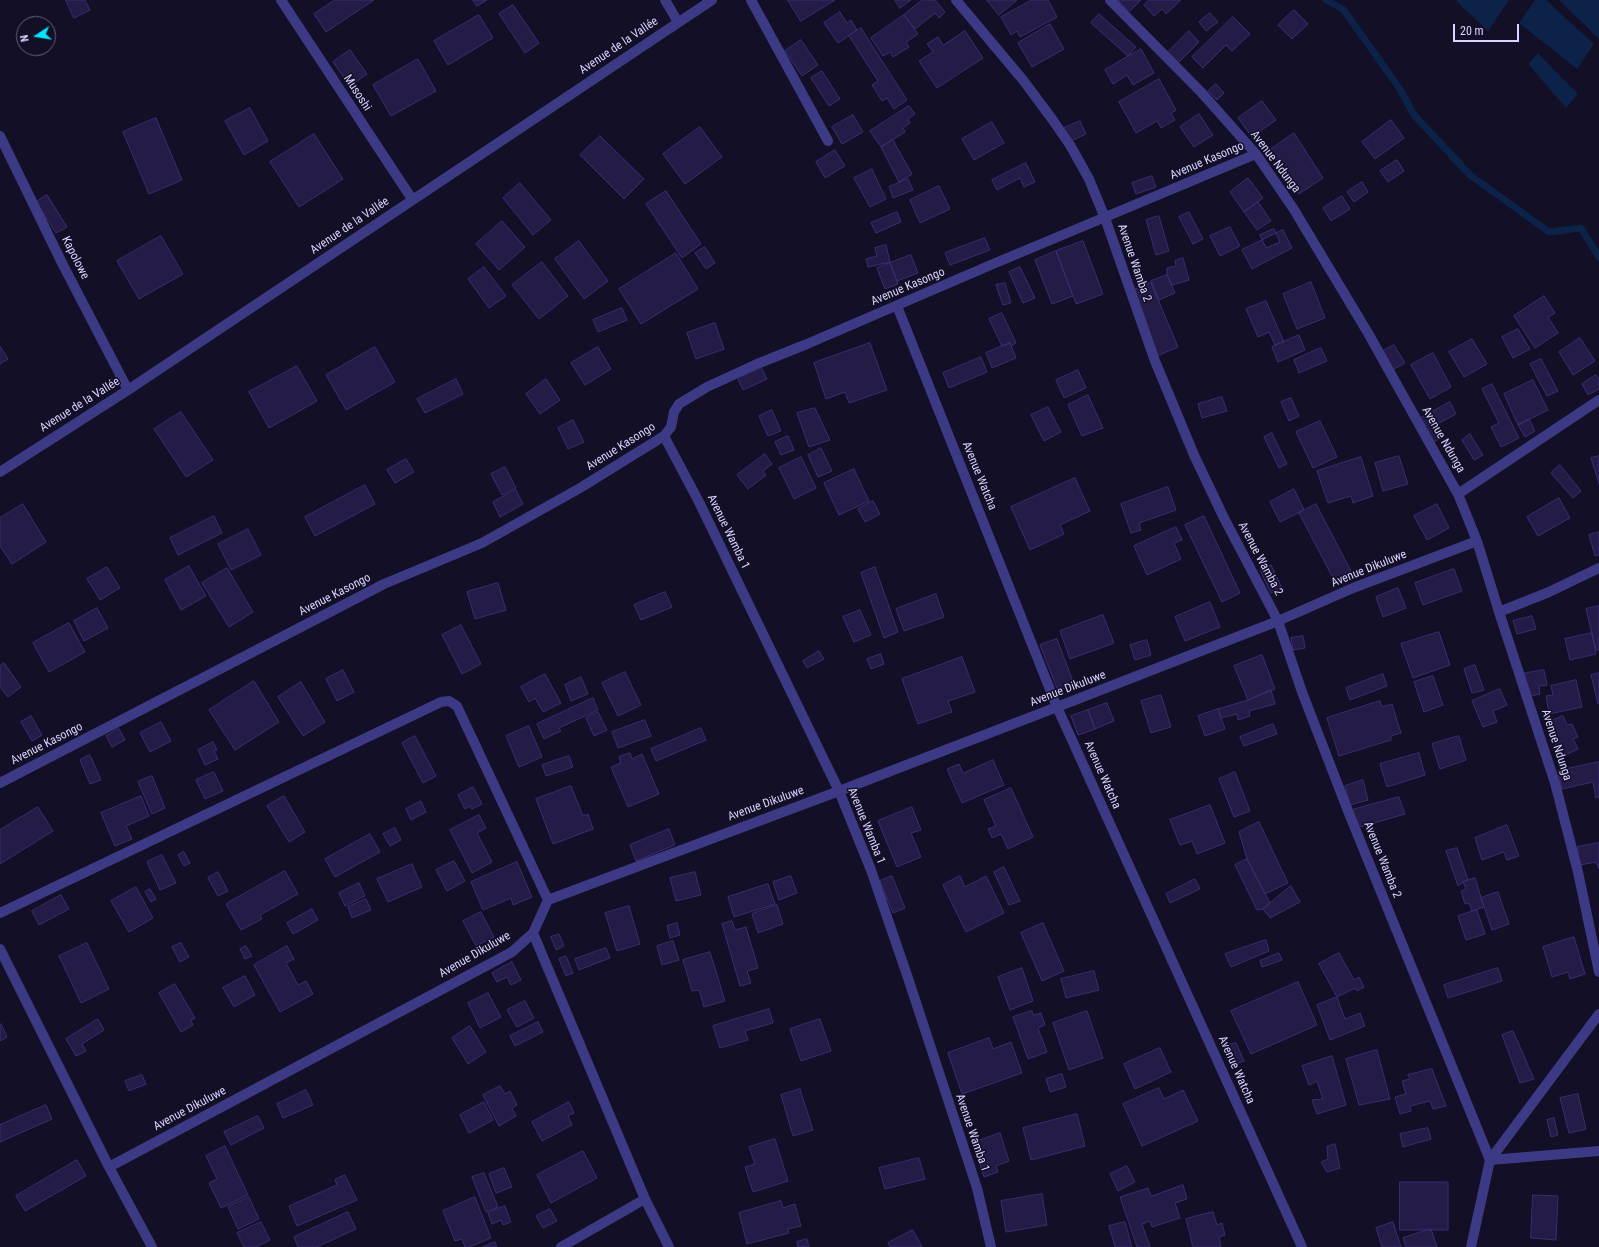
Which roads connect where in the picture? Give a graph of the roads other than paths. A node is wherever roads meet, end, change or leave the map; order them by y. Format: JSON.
{"nodes":[{"id":1,"x":281,"y":0,"type":"edge"},
{"id":2,"x":665,"y":0,"type":"edge"},
{"id":3,"x":712,"y":0,"type":"edge"},
{"id":4,"x":751,"y":0,"type":"edge"},
{"id":5,"x":956,"y":0,"type":"edge"},
{"id":6,"x":1110,"y":0,"type":"edge"},
{"id":7,"x":678,"y":22,"type":"junction"},
{"id":8,"x":0,"y":136,"type":"edge"},
{"id":9,"x":828,"y":141,"type":"dead end"},
{"id":10,"x":1256,"y":154,"type":"junction"},
{"id":11,"x":412,"y":199,"type":"junction"},
{"id":12,"x":1105,"y":218,"type":"junction"},
{"id":13,"x":897,"y":306,"type":"junction"},
{"id":14,"x":128,"y":390,"type":"junction"},
{"id":15,"x":1599,"y":400,"type":"edge"},
{"id":16,"x":664,"y":436,"type":"junction"},
{"id":17,"x":0,"y":472,"type":"edge"},
{"id":18,"x":1458,"y":494,"type":"junction"},
{"id":19,"x":1477,"y":541,"type":"junction"},
{"id":20,"x":1599,"y":568,"type":"edge"},
{"id":21,"x":1499,"y":612,"type":"junction"},
{"id":22,"x":1278,"y":621,"type":"junction"},
{"id":23,"x":1057,"y":707,"type":"junction"},
{"id":24,"x":0,"y":783,"type":"edge"},
{"id":25,"x":839,"y":791,"type":"junction"},
{"id":26,"x":548,"y":900,"type":"junction"},
{"id":27,"x":0,"y":913,"type":"edge"},
{"id":28,"x":533,"y":933,"type":"junction"},
{"id":29,"x":0,"y":949,"type":"edge"},
{"id":30,"x":1599,"y":972,"type":"edge"},
{"id":31,"x":1599,"y":1014,"type":"edge"},
{"id":32,"x":1599,"y":1150,"type":"edge"},
{"id":33,"x":1490,"y":1160,"type":"junction"},
{"id":34,"x":109,"y":1167,"type":"junction"},
{"id":35,"x":645,"y":1199,"type":"junction"},
{"id":36,"x":152,"y":1247,"type":"edge"},
{"id":37,"x":561,"y":1247,"type":"edge"},
{"id":38,"x":669,"y":1247,"type":"edge"},
{"id":39,"x":991,"y":1247,"type":"edge"},
{"id":40,"x":1302,"y":1247,"type":"edge"},
{"id":41,"x":1471,"y":1247,"type":"edge"}],
"edges":[{"from":1,"to":11,"type":"street","name":"Musoshi"},
{"from":2,"to":7,"type":"street"},
{"from":3,"to":7,"type":"street","name":"Avenue de la Vallée"},
{"from":4,"to":9,"type":"street"},
{"from":5,"to":12,"type":"street","name":"Avenue Wamba 2"},
{"from":6,"to":10,"type":"street","name":"Avenue Ndunga"},
{"from":7,"to":11,"type":"street","name":"Avenue de la Vallée"},
{"from":8,"to":14,"type":"street","name":"Kapolowe"},
{"from":10,"to":12,"type":"street","name":"Avenue Kasongo"},
{"from":10,"to":18,"type":"street","name":"Avenue Ndunga"},
{"from":11,"to":14,"type":"street","name":"Avenue de la Vallée"},
{"from":12,"to":13,"type":"street","name":"Avenue Kasongo"},
{"from":12,"to":22,"type":"street","name":"Avenue Wamba 2"},
{"from":13,"to":16,"type":"street","name":"Avenue Kasongo"},
{"from":13,"to":23,"type":"street","name":"Avenue Watcha"},
{"from":14,"to":17,"type":"street","name":"Avenue de la Vallée"},
{"from":15,"to":18,"type":"street"},
{"from":16,"to":24,"type":"street","name":"Avenue Kasongo"},
{"from":16,"to":25,"type":"street","name":"Avenue Wamba 1"},
{"from":18,"to":19,"type":"street","name":"Avenue Ndunga"},
{"from":19,"to":21,"type":"street","name":"Avenue Ndunga"},
{"from":19,"to":22,"type":"street","name":"Avenue Dikuluwe"},
{"from":20,"to":21,"type":"street"},
{"from":21,"to":30,"type":"street","name":"Avenue Ndunga"},
{"from":22,"to":23,"type":"street","name":"Avenue Dikuluwe"},
{"from":22,"to":33,"type":"street","name":"Avenue Wamba 2"},
{"from":23,"to":25,"type":"street","name":"Avenue Dikuluwe"},
{"from":23,"to":40,"type":"street","name":"Avenue Watcha"},
{"from":25,"to":26,"type":"street","name":"Avenue Dikuluwe"},
{"from":25,"to":39,"type":"street","name":"Avenue Wamba 1"},
{"from":26,"to":27,"type":"street"},
{"from":26,"to":28,"type":"street","name":"Avenue Dikuluwe"},
{"from":28,"to":34,"type":"street","name":"Avenue Dikuluwe"},
{"from":28,"to":35,"type":"street"},
{"from":29,"to":34,"type":"street"},
{"from":31,"to":33,"type":"street"},
{"from":32,"to":33,"type":"street"},
{"from":33,"to":41,"type":"street"},
{"from":34,"to":36,"type":"street"},
{"from":35,"to":37,"type":"street"},
{"from":35,"to":38,"type":"street"}]}
